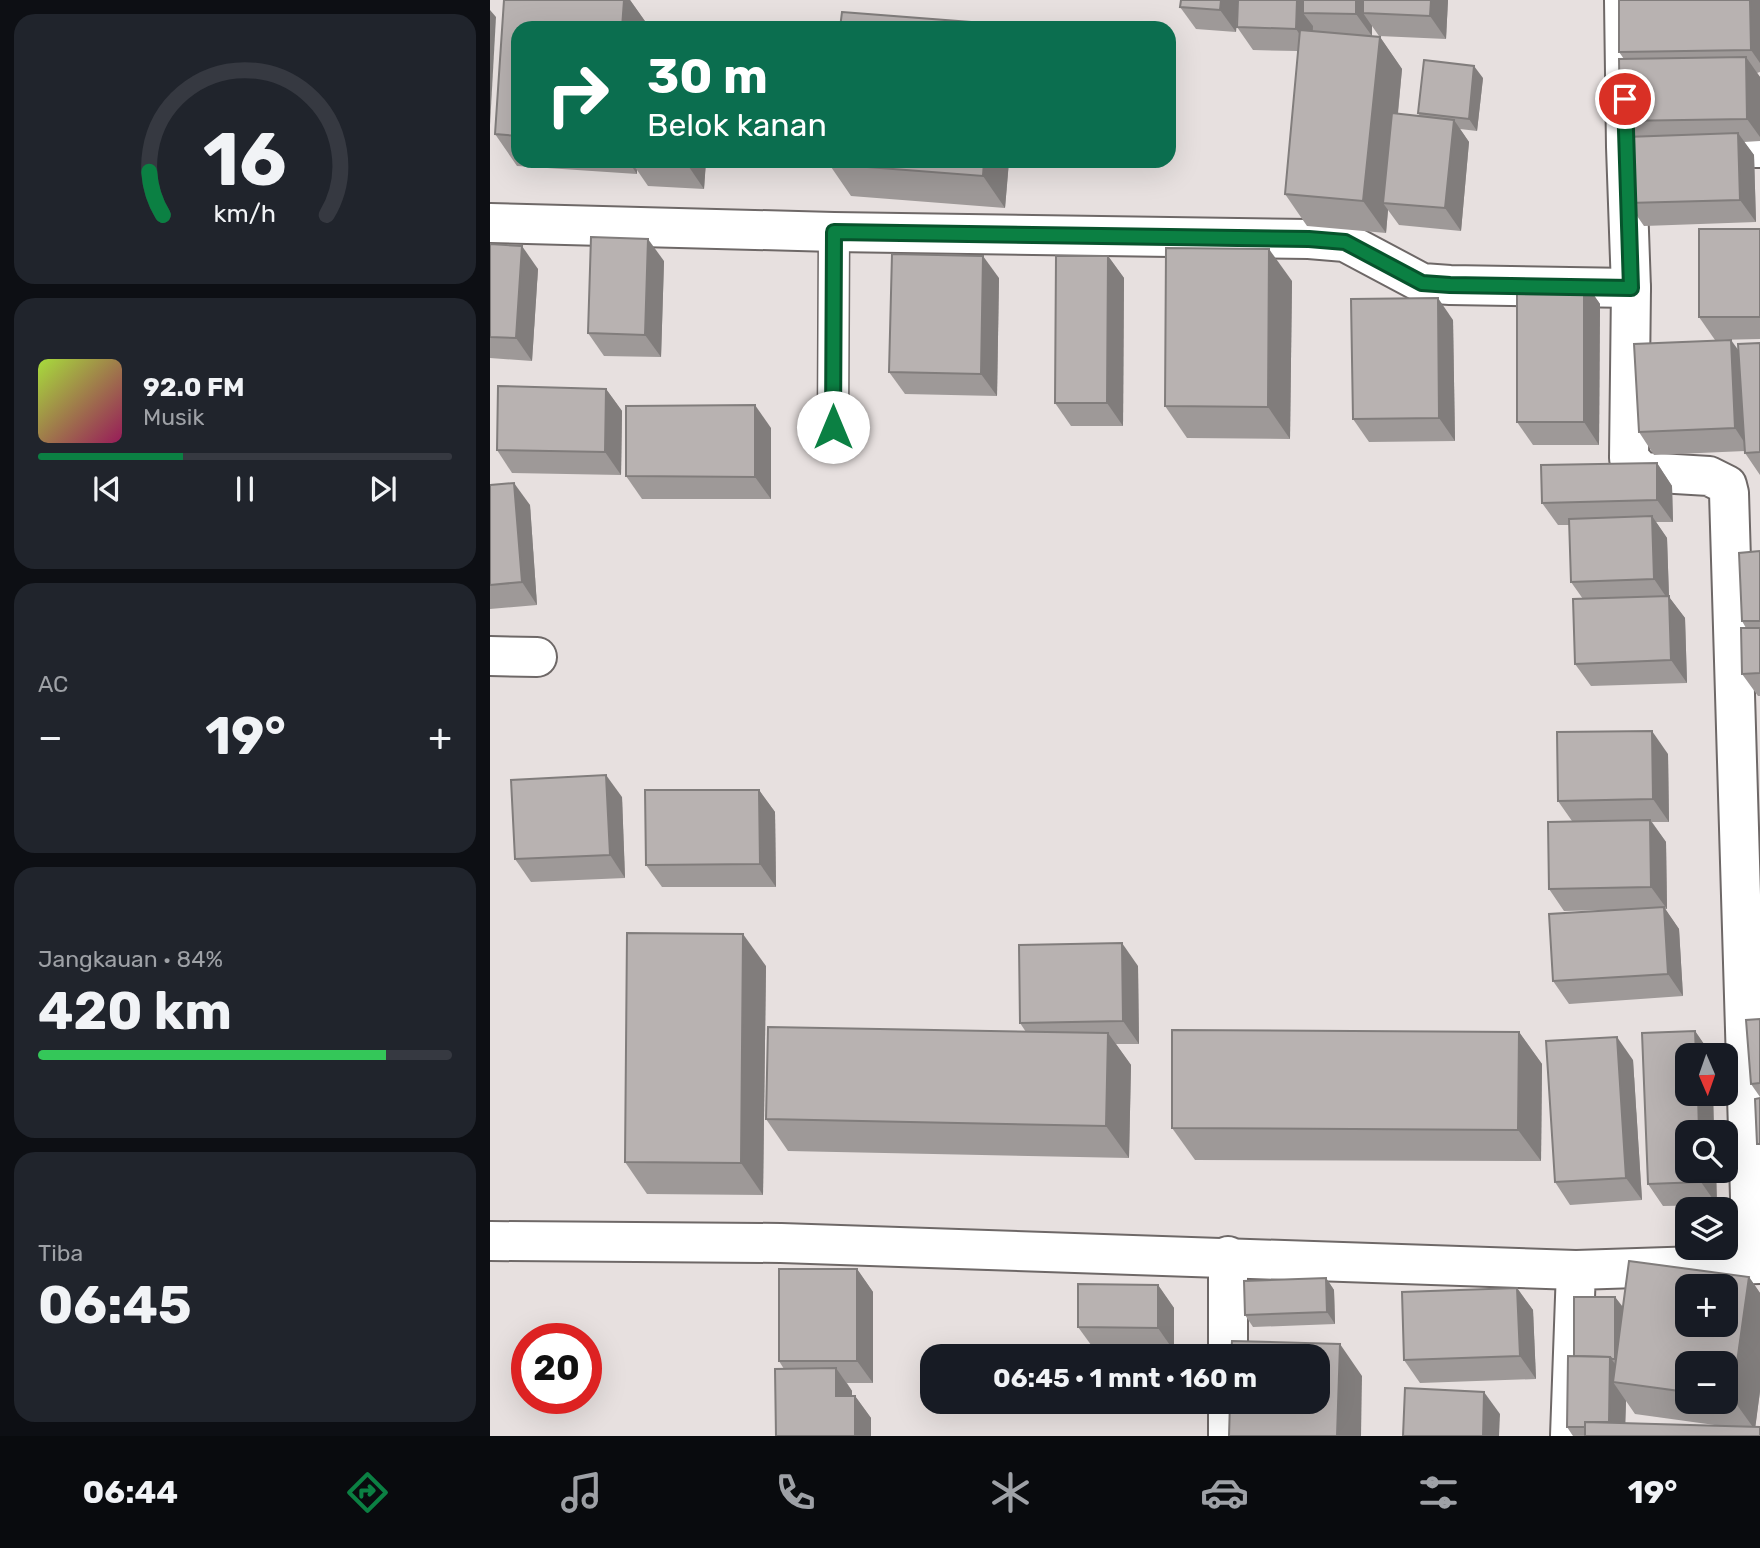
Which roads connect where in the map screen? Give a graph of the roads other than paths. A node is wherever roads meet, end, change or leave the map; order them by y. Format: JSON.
{"nodes":[{"id":1,"x":1624,"y":1,"type":"edge"},
{"id":2,"x":1665,"y":2,"type":"edge"},
{"id":3,"x":1626,"y":147,"type":"junction"},
{"id":4,"x":1760,"y":148,"type":"edge"},
{"id":5,"x":490,"y":223,"type":"edge"},
{"id":6,"x":834,"y":232,"type":"junction"},
{"id":7,"x":1631,"y":288,"type":"junction"},
{"id":8,"x":1630,"y":356,"type":"junction"},
{"id":9,"x":1669,"y":357,"type":"edge"},
{"id":10,"x":833,"y":427,"type":"dead end"},
{"id":11,"x":490,"y":656,"type":"edge"},
{"id":12,"x":537,"y":657,"type":"dead end"},
{"id":13,"x":490,"y":1241,"type":"edge"},
{"id":14,"x":1228,"y":1256,"type":"junction"},
{"id":15,"x":1756,"y":1264,"type":"edge"},
{"id":16,"x":1576,"y":1270,"type":"junction"},
{"id":17,"x":1228,"y":1344,"type":"edge"},
{"id":18,"x":1228,"y":1414,"type":"edge"},
{"id":19,"x":1228,"y":1436,"type":"edge"},
{"id":20,"x":1570,"y":1436,"type":"edge"}],
"edges":[{"from":1,"to":2,"type":"street"},
{"from":1,"to":3,"type":"street"},
{"from":3,"to":4,"type":"street"},
{"from":3,"to":7,"type":"street"},
{"from":5,"to":6,"type":"street"},
{"from":6,"to":7,"type":"street"},
{"from":6,"to":10,"type":"lane"},
{"from":7,"to":8,"type":"street"},
{"from":8,"to":9,"type":"street"},
{"from":8,"to":15,"type":"street"},
{"from":11,"to":12,"type":"street"},
{"from":13,"to":14,"type":"street"},
{"from":14,"to":16,"type":"street"},
{"from":14,"to":17,"type":"street"},
{"from":15,"to":16,"type":"street"},
{"from":16,"to":20,"type":"street"},
{"from":18,"to":19,"type":"street"}]}
